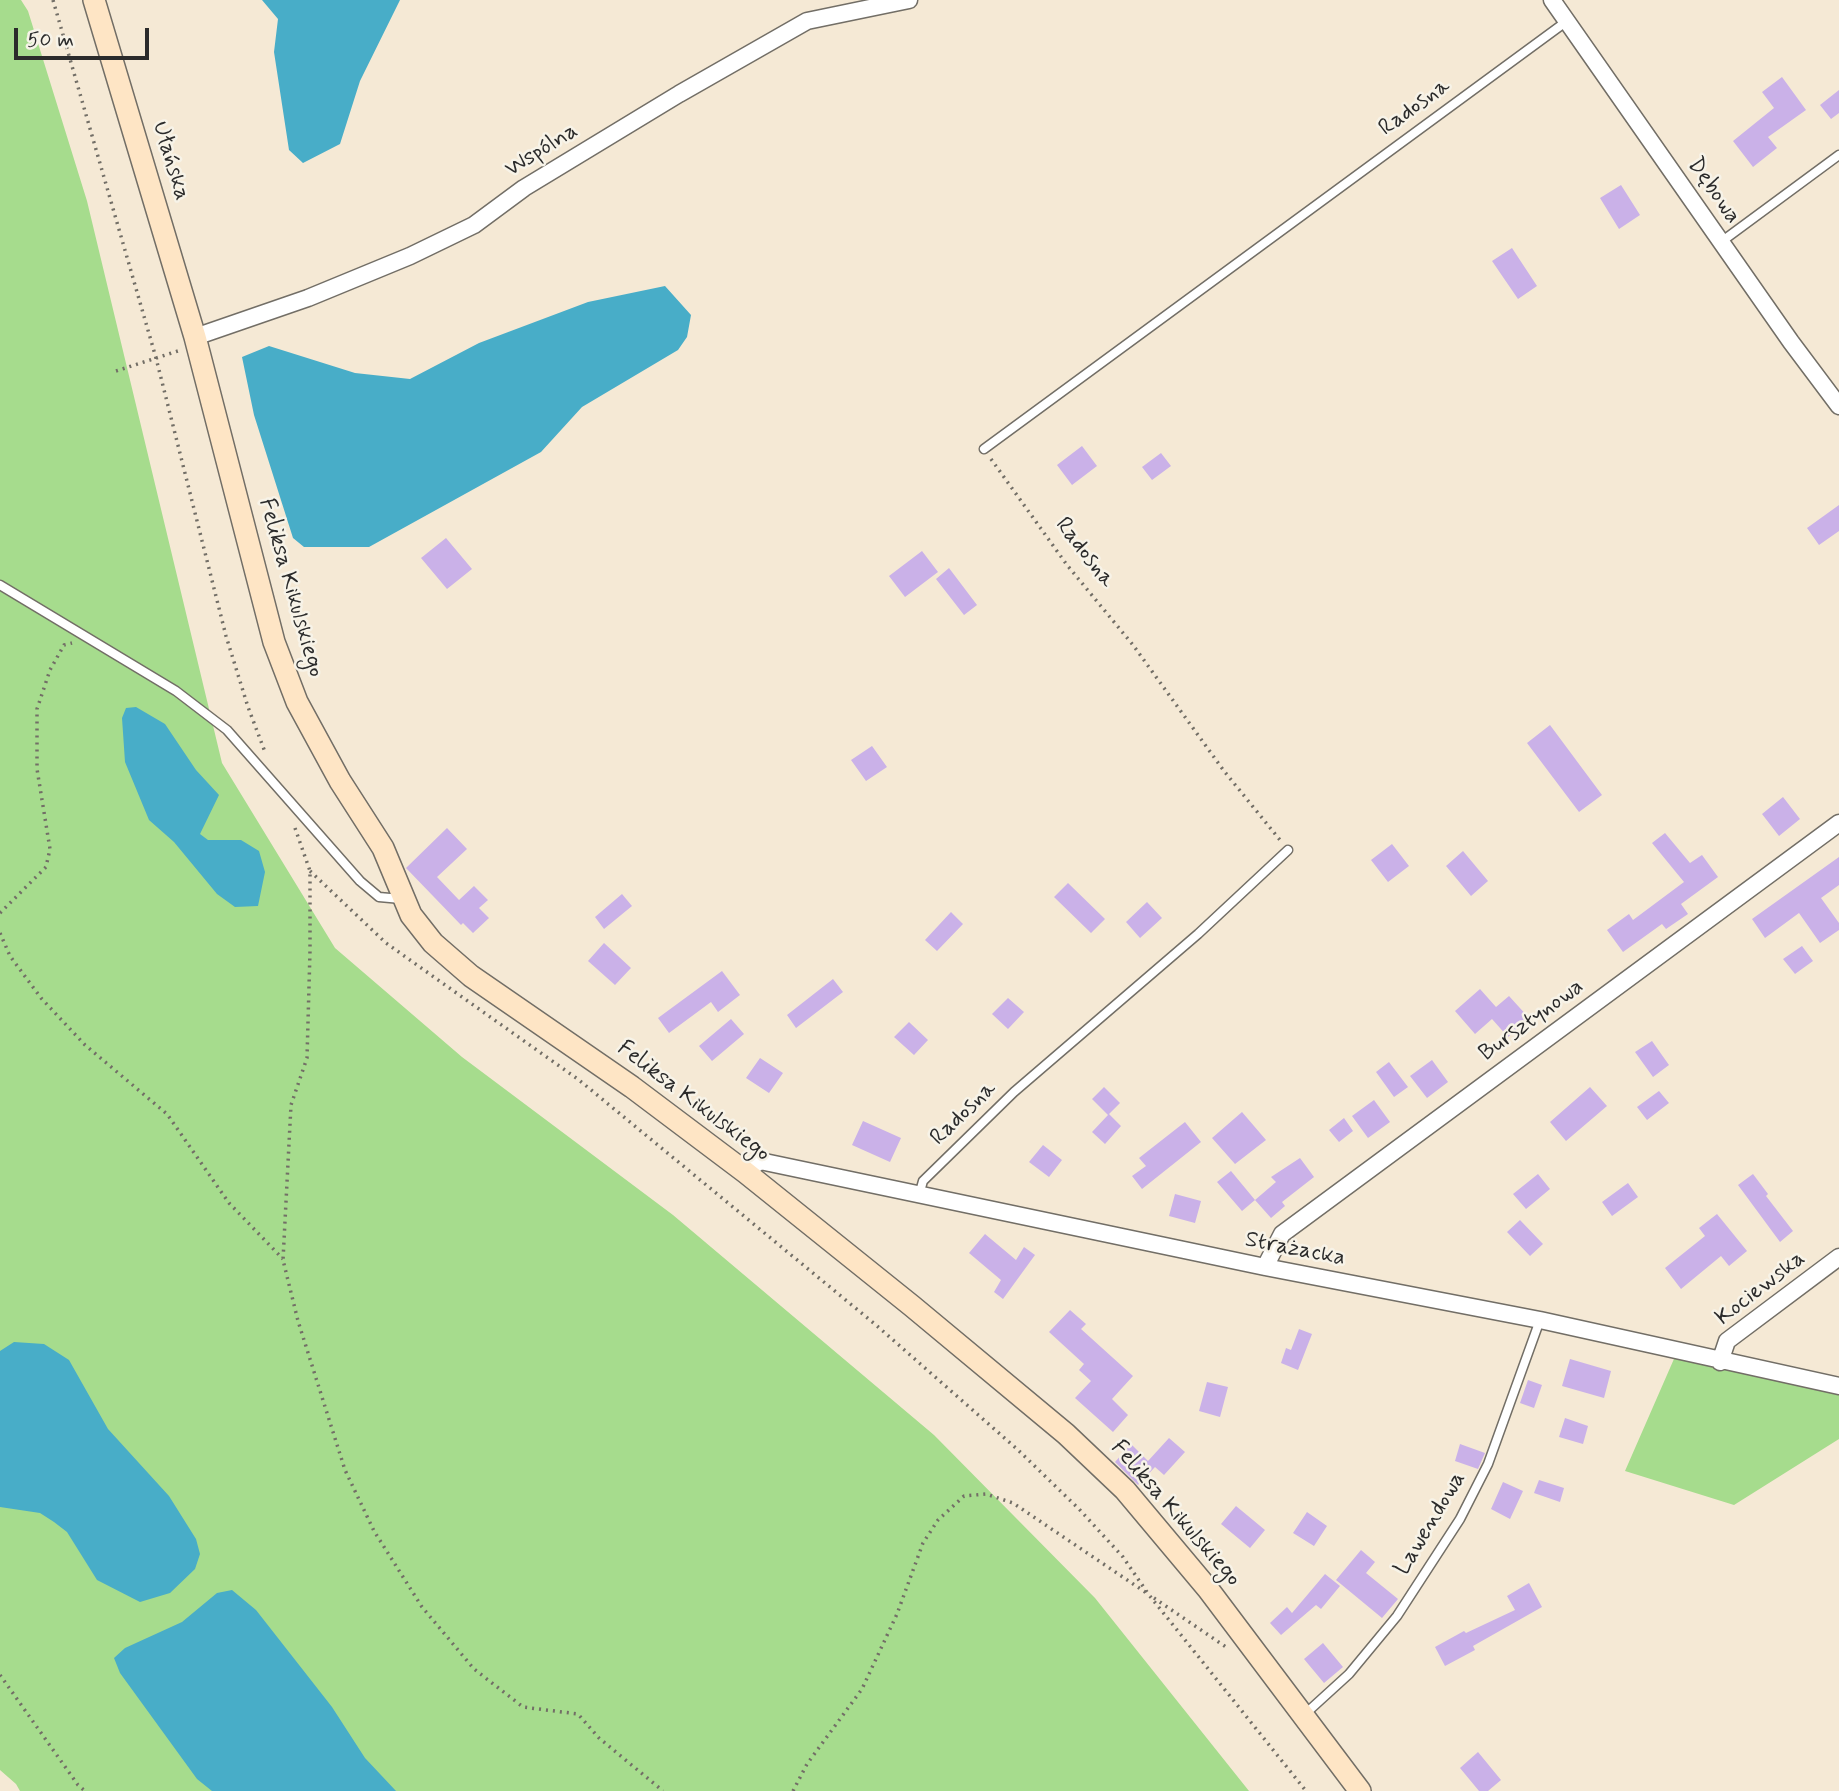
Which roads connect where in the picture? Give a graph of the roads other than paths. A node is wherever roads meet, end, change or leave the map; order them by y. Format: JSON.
{"nodes":[{"id":1,"x":94,"y":0,"type":"edge"},
{"id":2,"x":909,"y":0,"type":"edge"},
{"id":3,"x":1552,"y":0,"type":"edge"},
{"id":4,"x":1567,"y":21,"type":"junction"},
{"id":5,"x":1839,"y":155,"type":"edge"},
{"id":6,"x":1721,"y":242,"type":"junction"},
{"id":7,"x":191,"y":343,"type":"junction"},
{"id":8,"x":1839,"y":406,"type":"edge"},
{"id":9,"x":984,"y":449,"type":"road end"},
{"id":10,"x":0,"y":585,"type":"edge"},
{"id":11,"x":1839,"y":823,"type":"edge"},
{"id":12,"x":1288,"y":850,"type":"road end"},
{"id":13,"x":404,"y":900,"type":"junction"},
{"id":14,"x":745,"y":1172,"type":"junction"},
{"id":15,"x":919,"y":1195,"type":"junction"},
{"id":16,"x":1839,"y":1258,"type":"edge"},
{"id":17,"x":1265,"y":1267,"type":"junction"},
{"id":18,"x":1540,"y":1321,"type":"junction"},
{"id":19,"x":1720,"y":1362,"type":"junction"},
{"id":20,"x":1839,"y":1386,"type":"edge"},
{"id":21,"x":1303,"y":1715,"type":"junction"},
{"id":22,"x":1360,"y":1791,"type":"edge"}],
"edges":[{"from":1,"to":7,"type":"main road","name":"Ułańska"},
{"from":2,"to":7,"type":"street","name":"Wspólna"},
{"from":3,"to":4,"type":"street","name":"Dębowa"},
{"from":4,"to":6,"type":"street","name":"Dębowa"},
{"from":4,"to":9,"type":"lane","name":"Radosna"},
{"from":5,"to":6,"type":"lane"},
{"from":6,"to":8,"type":"street","name":"Dębowa"},
{"from":7,"to":13,"type":"main road","name":"Feliksa Kikulskiego"},
{"from":10,"to":13,"type":"lane"},
{"from":11,"to":17,"type":"street","name":"Bursztynowa"},
{"from":12,"to":15,"type":"lane","name":"Radosna"},
{"from":13,"to":14,"type":"main road","name":"Feliksa Kikulskiego"},
{"from":14,"to":15,"type":"street","name":"Strażacka"},
{"from":14,"to":21,"type":"main road","name":"Feliksa Kikulskiego"},
{"from":15,"to":17,"type":"street","name":"Strażacka"},
{"from":16,"to":19,"type":"street","name":"Kociewska"},
{"from":17,"to":18,"type":"street","name":"Strażacka"},
{"from":18,"to":19,"type":"street","name":"Strażacka"},
{"from":18,"to":21,"type":"lane","name":"Lawendowa"},
{"from":19,"to":20,"type":"street","name":"Strażacka"},
{"from":21,"to":22,"type":"main road","name":"Feliksa Kikulskiego"}]}
